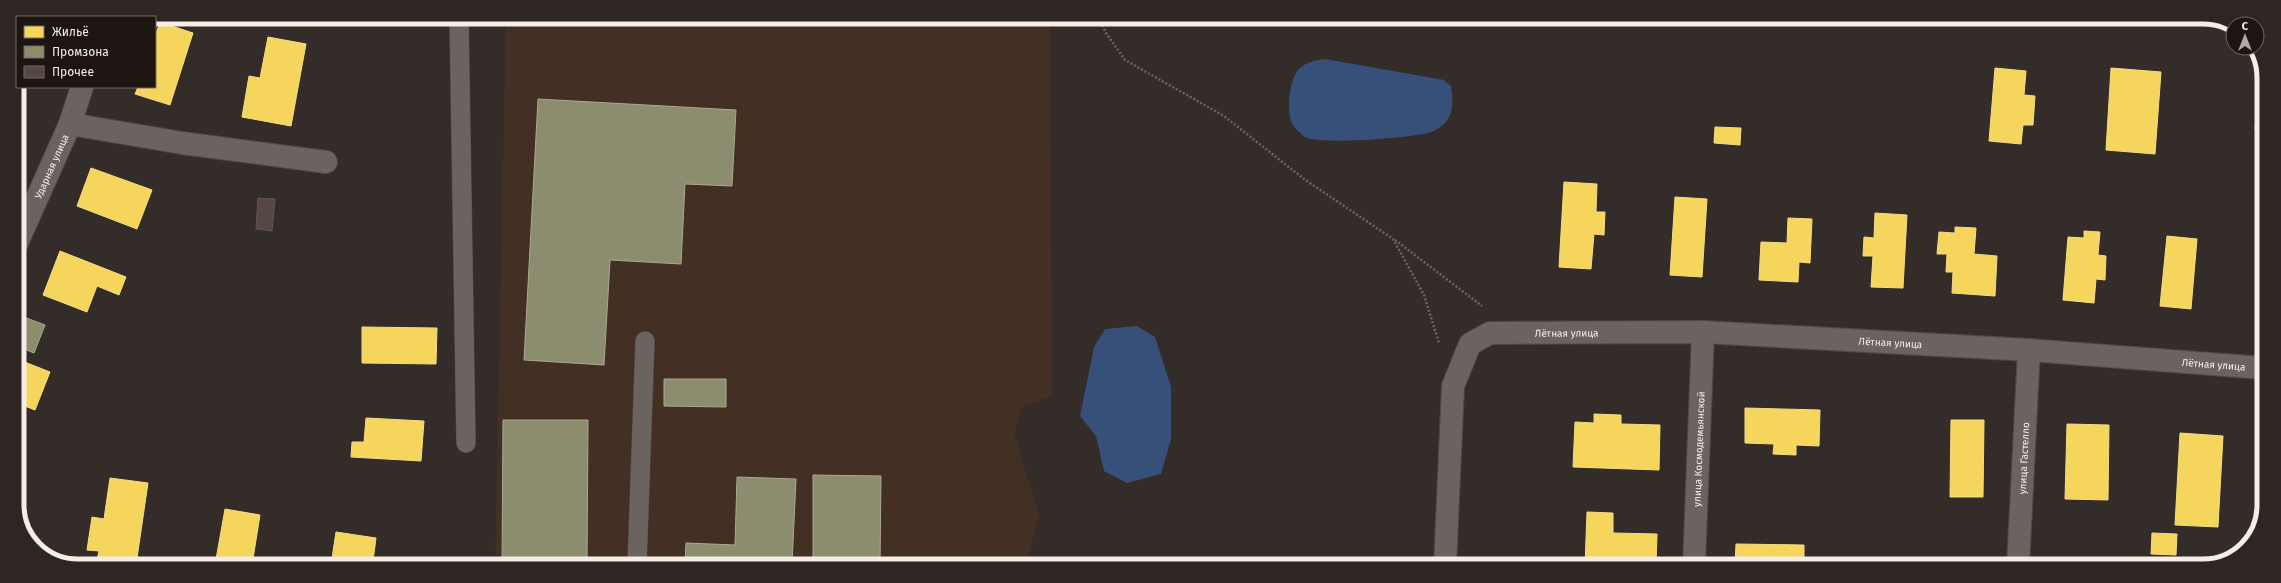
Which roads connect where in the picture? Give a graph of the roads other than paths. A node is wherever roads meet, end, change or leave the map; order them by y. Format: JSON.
{"nodes":[{"id":1,"x":459,"y":24,"type":"edge"},
{"id":2,"x":82,"y":88,"type":"edge"},
{"id":3,"x":70,"y":124,"type":"junction"},
{"id":4,"x":326,"y":162,"type":"dead end"},
{"id":5,"x":24,"y":227,"type":"edge"},
{"id":6,"x":1703,"y":332,"type":"junction"},
{"id":7,"x":646,"y":341,"type":"dead end"},
{"id":8,"x":2029,"y":350,"type":"junction"},
{"id":9,"x":2257,"y":368,"type":"edge"},
{"id":10,"x":466,"y":443,"type":"dead end"},
{"id":11,"x":637,"y":559,"type":"edge"},
{"id":12,"x":1445,"y":559,"type":"edge"},
{"id":13,"x":1694,"y":559,"type":"edge"},
{"id":14,"x":2018,"y":559,"type":"edge"}],
"edges":[{"from":1,"to":10,"type":"lane"},
{"from":2,"to":3,"type":"street","name":"Ударная улица"},
{"from":3,"to":4,"type":"street"},
{"from":3,"to":5,"type":"street","name":"Ударная улица"},
{"from":6,"to":8,"type":"street","name":"Лётная улица"},
{"from":6,"to":12,"type":"street","name":"Лётная улица"},
{"from":6,"to":13,"type":"street","name":"улица Космодемьянской"},
{"from":7,"to":11,"type":"lane"},
{"from":8,"to":9,"type":"street","name":"Лётная улица"},
{"from":8,"to":14,"type":"street","name":"улица Гастелло"}]}
